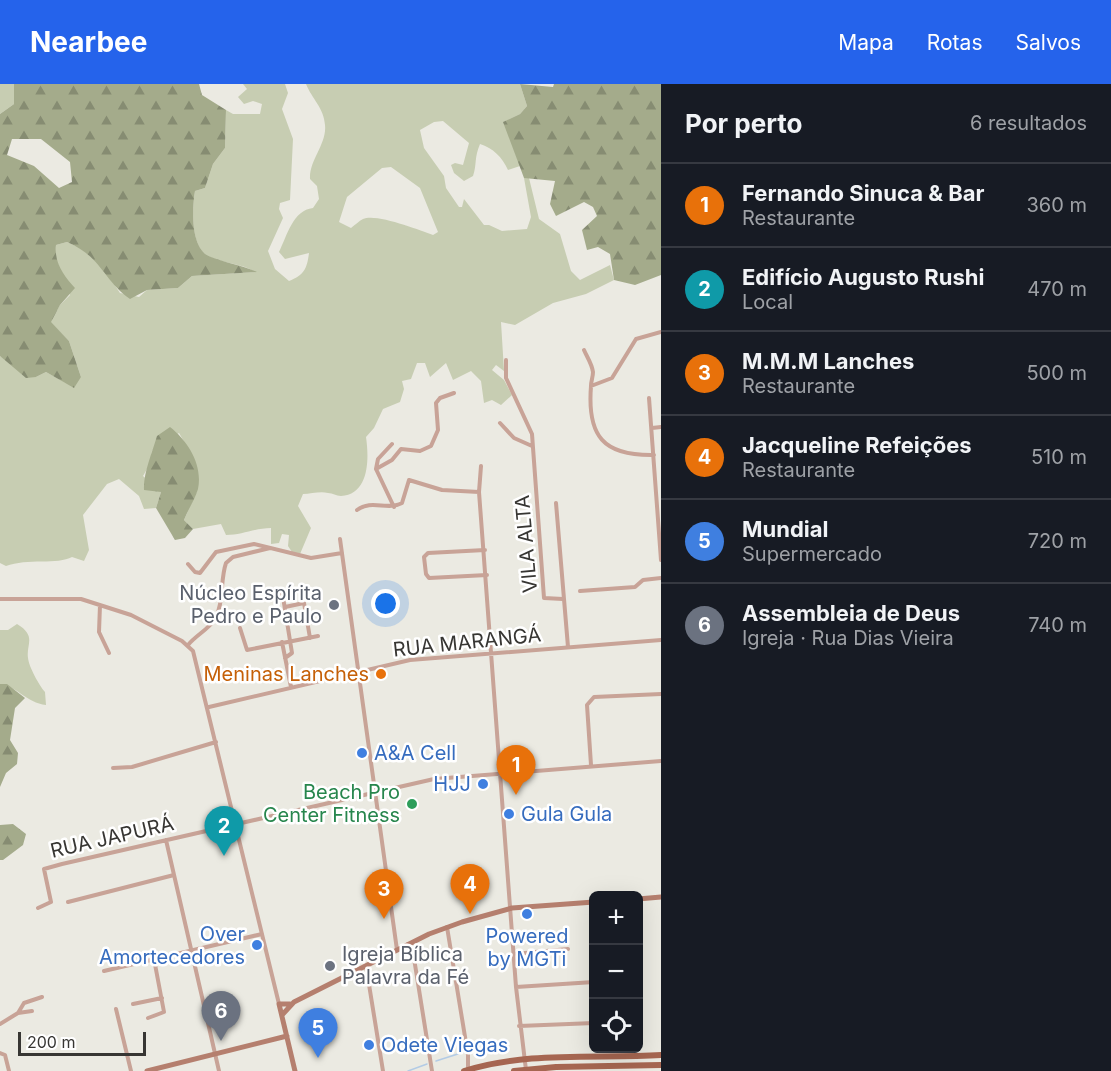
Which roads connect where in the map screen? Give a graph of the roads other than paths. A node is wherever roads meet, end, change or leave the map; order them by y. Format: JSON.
{"nodes":[{"id":1,"x":661,"y":332,"type":"edge"},
{"id":2,"x":584,"y":350,"type":"dead end"},
{"id":3,"x":506,"y":360,"type":"dead end"},
{"id":4,"x":591,"y":386,"type":"junction"},
{"id":5,"x":454,"y":393,"type":"dead end"},
{"id":6,"x":649,"y":398,"type":"dead end"},
{"id":7,"x":500,"y":423,"type":"dead end"},
{"id":8,"x":661,"y":427,"type":"edge"},
{"id":9,"x":652,"y":428,"type":"junction"},
{"id":10,"x":392,"y":444,"type":"dead end"},
{"id":11,"x":532,"y":446,"type":"junction"},
{"id":12,"x":654,"y":455,"type":"junction"},
{"id":13,"x":481,"y":466,"type":"dead end"},
{"id":14,"x":376,"y":470,"type":"junction"},
{"id":15,"x":479,"y":492,"type":"junction"},
{"id":16,"x":556,"y":502,"type":"dead end"},
{"id":17,"x":394,"y":507,"type":"junction"},
{"id":18,"x":357,"y":510,"type":"dead end"},
{"id":19,"x":659,"y":520,"type":"edge"},
{"id":20,"x":340,"y":539,"type":"dead end"},
{"id":21,"x":270,"y":548,"type":"junction"},
{"id":22,"x":485,"y":550,"type":"junction"},
{"id":23,"x":342,"y":553,"type":"junction"},
{"id":24,"x":661,"y":560,"type":"edge"},
{"id":25,"x":188,"y":564,"type":"dead end"},
{"id":26,"x":487,"y":575,"type":"junction"},
{"id":27,"x":661,"y":578,"type":"edge"},
{"id":28,"x":282,"y":591,"type":"dead end"},
{"id":29,"x":580,"y":591,"type":"dead end"},
{"id":30,"x":0,"y":599,"type":"edge"},
{"id":31,"x":563,"y":599,"type":"junction"},
{"id":32,"x":100,"y":605,"type":"junction"},
{"id":33,"x":285,"y":607,"type":"junction"},
{"id":34,"x":240,"y":628,"type":"dead end"},
{"id":35,"x":318,"y":636,"type":"dead end"},
{"id":36,"x":310,"y":638,"type":"junction"},
{"id":37,"x":290,"y":640,"type":"junction"},
{"id":38,"x":661,"y":640,"type":"edge"},
{"id":39,"x":282,"y":642,"type":"junction"},
{"id":40,"x":188,"y":645,"type":"junction"},
{"id":41,"x":568,"y":647,"type":"junction"},
{"id":42,"x":491,"y":652,"type":"junction"},
{"id":43,"x":109,"y":653,"type":"dead end"},
{"id":44,"x":285,"y":658,"type":"junction"},
{"id":45,"x":358,"y":672,"type":"junction"},
{"id":46,"x":291,"y":687,"type":"junction"},
{"id":47,"x":661,"y":694,"type":"edge"},
{"id":48,"x":209,"y":707,"type":"junction"},
{"id":49,"x":216,"y":742,"type":"junction"},
{"id":50,"x":661,"y":760,"type":"edge"},
{"id":51,"x":591,"y":765,"type":"junction"},
{"id":52,"x":113,"y":768,"type":"dead end"},
{"id":53,"x":501,"y":774,"type":"junction"},
{"id":54,"x":377,"y":792,"type":"junction"},
{"id":55,"x":236,"y":824,"type":"junction"},
{"id":56,"x":166,"y":840,"type":"junction"},
{"id":57,"x":174,"y":875,"type":"junction"},
{"id":58,"x":661,"y":897,"type":"edge"},
{"id":59,"x":643,"y":898,"type":"edge"},
{"id":60,"x":68,"y":902,"type":"dead end"},
{"id":61,"x":589,"y":902,"type":"edge"},
{"id":62,"x":38,"y":908,"type":"dead end"},
{"id":63,"x":512,"y":908,"type":"junction"},
{"id":64,"x":447,"y":927,"type":"junction"},
{"id":65,"x":262,"y":934,"type":"junction"},
{"id":66,"x":408,"y":944,"type":"junction"},
{"id":67,"x":568,"y":949,"type":"dead end"},
{"id":68,"x":398,"y":950,"type":"junction"},
{"id":69,"x":191,"y":951,"type":"junction"},
{"id":70,"x":514,"y":954,"type":"junction"},
{"id":71,"x":154,"y":960,"type":"junction"},
{"id":72,"x":366,"y":966,"type":"junction"},
{"id":73,"x":104,"y":971,"type":"dead end"},
{"id":74,"x":589,"y":982,"type":"edge"},
{"id":75,"x":516,"y":987,"type":"junction"},
{"id":76,"x":42,"y":997,"type":"dead end"},
{"id":77,"x":162,"y":998,"type":"junction"},
{"id":78,"x":133,"y":1004,"type":"dead end"},
{"id":79,"x":279,"y":1004,"type":"junction"},
{"id":80,"x":291,"y":1004,"type":"junction"},
{"id":81,"x":116,"y":1009,"type":"dead end"},
{"id":82,"x":32,"y":1011,"type":"dead end"},
{"id":83,"x":18,"y":1013,"type":"junction"},
{"id":84,"x":282,"y":1015,"type":"junction"},
{"id":85,"x":148,"y":1018,"type":"dead end"},
{"id":86,"x":589,"y":1023,"type":"edge"},
{"id":87,"x":0,"y":1024,"type":"edge"},
{"id":88,"x":519,"y":1026,"type":"junction"},
{"id":89,"x":287,"y":1036,"type":"junction"},
{"id":90,"x":0,"y":1053,"type":"edge"},
{"id":91,"x":214,"y":1053,"type":"junction"},
{"id":92,"x":661,"y":1056,"type":"edge"},
{"id":93,"x":524,"y":1061,"type":"junction"},
{"id":94,"x":661,"y":1065,"type":"edge"},
{"id":95,"x":578,"y":1069,"type":"edge"},
{"id":96,"x":466,"y":1070,"type":"edge"},
{"id":97,"x":526,"y":1070,"type":"junction"},
{"id":98,"x":9,"y":1071,"type":"edge"},
{"id":99,"x":131,"y":1071,"type":"edge"},
{"id":100,"x":147,"y":1071,"type":"edge"},
{"id":101,"x":219,"y":1071,"type":"edge"},
{"id":102,"x":295,"y":1071,"type":"edge"},
{"id":103,"x":384,"y":1071,"type":"edge"},
{"id":104,"x":432,"y":1071,"type":"edge"},
{"id":105,"x":514,"y":1071,"type":"edge"}],
"edges":[{"from":1,"to":4,"type":"street"},
{"from":2,"to":4,"type":"street"},
{"from":3,"to":11,"type":"street"},
{"from":4,"to":12,"type":"street"},
{"from":5,"to":14,"type":"street"},
{"from":6,"to":9,"type":"street"},
{"from":7,"to":11,"type":"street"},
{"from":8,"to":9,"type":"street"},
{"from":9,"to":12,"type":"street"},
{"from":10,"to":14,"type":"street"},
{"from":11,"to":31,"type":"street","name":"VILA ALTA"},
{"from":12,"to":19,"type":"street"},
{"from":13,"to":15,"type":"street"},
{"from":14,"to":17,"type":"street"},
{"from":15,"to":17,"type":"street"},
{"from":15,"to":22,"type":"street"},
{"from":16,"to":31,"type":"street","name":"VILA ALTA"},
{"from":17,"to":18,"type":"street"},
{"from":19,"to":24,"type":"street"},
{"from":20,"to":23,"type":"street"},
{"from":21,"to":23,"type":"street"},
{"from":21,"to":25,"type":"street"},
{"from":21,"to":40,"type":"street"},
{"from":22,"to":26,"type":"street"},
{"from":22,"to":26,"type":"street"},
{"from":23,"to":45,"type":"street"},
{"from":26,"to":42,"type":"street"},
{"from":27,"to":29,"type":"street"},
{"from":28,"to":33,"type":"street"},
{"from":30,"to":32,"type":"street"},
{"from":31,"to":41,"type":"street","name":"VILA ALTA"},
{"from":32,"to":40,"type":"street"},
{"from":32,"to":43,"type":"street"},
{"from":33,"to":36,"type":"street"},
{"from":33,"to":37,"type":"street"},
{"from":34,"to":39,"type":"street"},
{"from":35,"to":36,"type":"street"},
{"from":36,"to":37,"type":"street"},
{"from":37,"to":39,"type":"street"},
{"from":37,"to":44,"type":"street"},
{"from":38,"to":41,"type":"street","name":"RUA MARANGÁ"},
{"from":39,"to":44,"type":"street"},
{"from":40,"to":48,"type":"street"},
{"from":41,"to":42,"type":"street","name":"RUA MARANGÁ"},
{"from":42,"to":45,"type":"street","name":"RUA MARANGÁ"},
{"from":42,"to":53,"type":"street"},
{"from":44,"to":46,"type":"street"},
{"from":45,"to":46,"type":"street","name":"RUA MARANGÁ"},
{"from":45,"to":54,"type":"street"},
{"from":46,"to":48,"type":"street","name":"RUA MARANGÁ"},
{"from":47,"to":51,"type":"street"},
{"from":48,"to":49,"type":"street"},
{"from":49,"to":52,"type":"street"},
{"from":49,"to":55,"type":"street"},
{"from":50,"to":51,"type":"street","name":"RUA JAPURÁ"},
{"from":51,"to":53,"type":"street","name":"RUA JAPURÁ"},
{"from":53,"to":54,"type":"street","name":"RUA JAPURÁ"},
{"from":53,"to":63,"type":"street"},
{"from":54,"to":55,"type":"street","name":"RUA JAPURÁ"},
{"from":54,"to":68,"type":"street"},
{"from":55,"to":56,"type":"street","name":"RUA JAPURÁ"},
{"from":55,"to":65,"type":"street"},
{"from":56,"to":57,"type":"street"},
{"from":56,"to":62,"type":"street","name":"RUA JAPURÁ"},
{"from":57,"to":60,"type":"street"},
{"from":57,"to":69,"type":"street"},
{"from":58,"to":59,"type":"street"},
{"from":61,"to":63,"type":"street"},
{"from":63,"to":64,"type":"street"},
{"from":63,"to":70,"type":"street"},
{"from":64,"to":66,"type":"street"},
{"from":64,"to":96,"type":"street"},
{"from":65,"to":69,"type":"street"},
{"from":65,"to":79,"type":"street"},
{"from":66,"to":68,"type":"street"},
{"from":66,"to":104,"type":"street"},
{"from":67,"to":70,"type":"street"},
{"from":68,"to":72,"type":"street"},
{"from":69,"to":71,"type":"street"},
{"from":69,"to":91,"type":"street"},
{"from":70,"to":75,"type":"street"},
{"from":71,"to":73,"type":"street"},
{"from":71,"to":77,"type":"street"},
{"from":72,"to":80,"type":"street"},
{"from":72,"to":103,"type":"street"},
{"from":74,"to":75,"type":"street"},
{"from":75,"to":88,"type":"street"},
{"from":76,"to":83,"type":"street"},
{"from":77,"to":78,"type":"street"},
{"from":77,"to":85,"type":"street"},
{"from":79,"to":80,"type":"street"},
{"from":79,"to":84,"type":"street"},
{"from":80,"to":84,"type":"street"},
{"from":81,"to":99,"type":"street"},
{"from":82,"to":83,"type":"street"},
{"from":83,"to":87,"type":"street"},
{"from":84,"to":89,"type":"street"},
{"from":86,"to":88,"type":"street"},
{"from":88,"to":93,"type":"street"},
{"from":89,"to":91,"type":"street"},
{"from":89,"to":102,"type":"street"},
{"from":90,"to":98,"type":"street"},
{"from":91,"to":100,"type":"street"},
{"from":91,"to":101,"type":"street"},
{"from":92,"to":93,"type":"main road"},
{"from":93,"to":96,"type":"main road"},
{"from":93,"to":97,"type":"street"},
{"from":94,"to":95,"type":"main road"},
{"from":95,"to":97,"type":"main road"},
{"from":97,"to":105,"type":"main road"}]}
